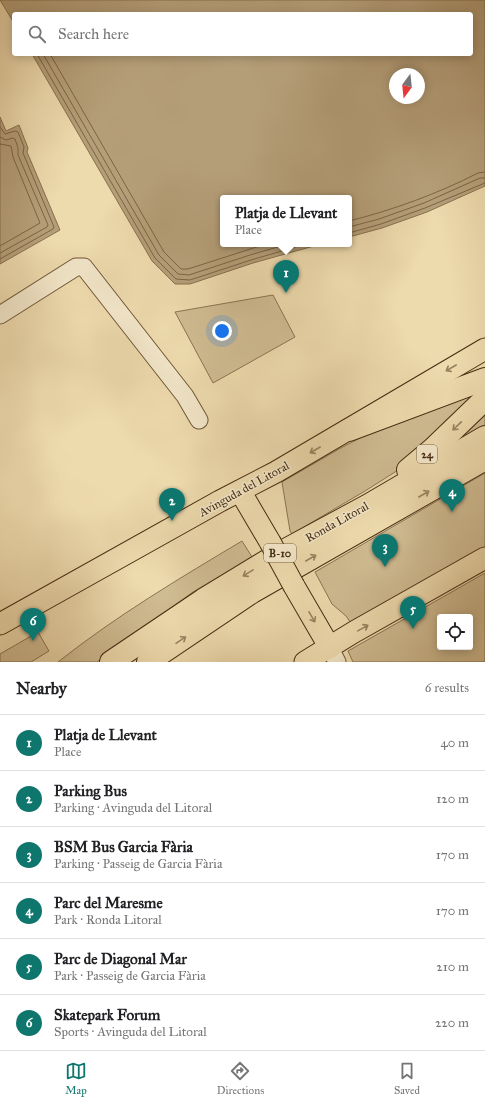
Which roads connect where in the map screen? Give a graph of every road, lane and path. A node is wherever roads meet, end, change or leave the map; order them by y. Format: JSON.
{"nodes":[{"id":1,"x":0,"y":315,"type":"edge"},
{"id":2,"x":485,"y":349,"type":"edge"},
{"id":3,"x":485,"y":379,"type":"edge"},
{"id":4,"x":485,"y":399,"type":"edge"},
{"id":5,"x":199,"y":420,"type":"dead end"},
{"id":6,"x":349,"y":430,"type":"junction"},
{"id":7,"x":485,"y":437,"type":"edge"},
{"id":8,"x":485,"y":459,"type":"edge"},
{"id":9,"x":240,"y":491,"type":"junction"},
{"id":10,"x":367,"y":506,"type":"junction"},
{"id":11,"x":485,"y":558,"type":"edge"},
{"id":12,"x":0,"y":624,"type":"edge"},
{"id":13,"x":334,"y":655,"type":"edge"},
{"id":14,"x":111,"y":662,"type":"edge"},
{"id":15,"x":148,"y":662,"type":"edge"},
{"id":16,"x":305,"y":662,"type":"edge"}],
"edges":[{"from":1,"to":5,"type":"lane"},
{"from":2,"to":6,"type":"main road","name":"Avinguda del Litoral","one_way":true},
{"from":3,"to":6,"type":"highway"},
{"from":4,"to":10,"type":"highway","number":"24","one_way":true},
{"from":6,"to":9,"type":"main road","name":"Avinguda del Litoral","one_way":true},
{"from":7,"to":10,"type":"highway","name":"Ronda Litoral","number":"B-10"},
{"from":15,"to":8,"type":"highway","name":"Ronda Litoral","number":"B-10","one_way":true},
{"from":9,"to":12,"type":"main road","name":"Avinguda del Litoral"},
{"from":9,"to":13,"type":"main road","one_way":true,"bridge":true},
{"from":10,"to":14,"type":"highway","name":"Ronda Litoral","number":"B-10","one_way":true},
{"from":13,"to":11,"type":"main road","one_way":true},
{"from":13,"to":16,"type":"main road"}]}
